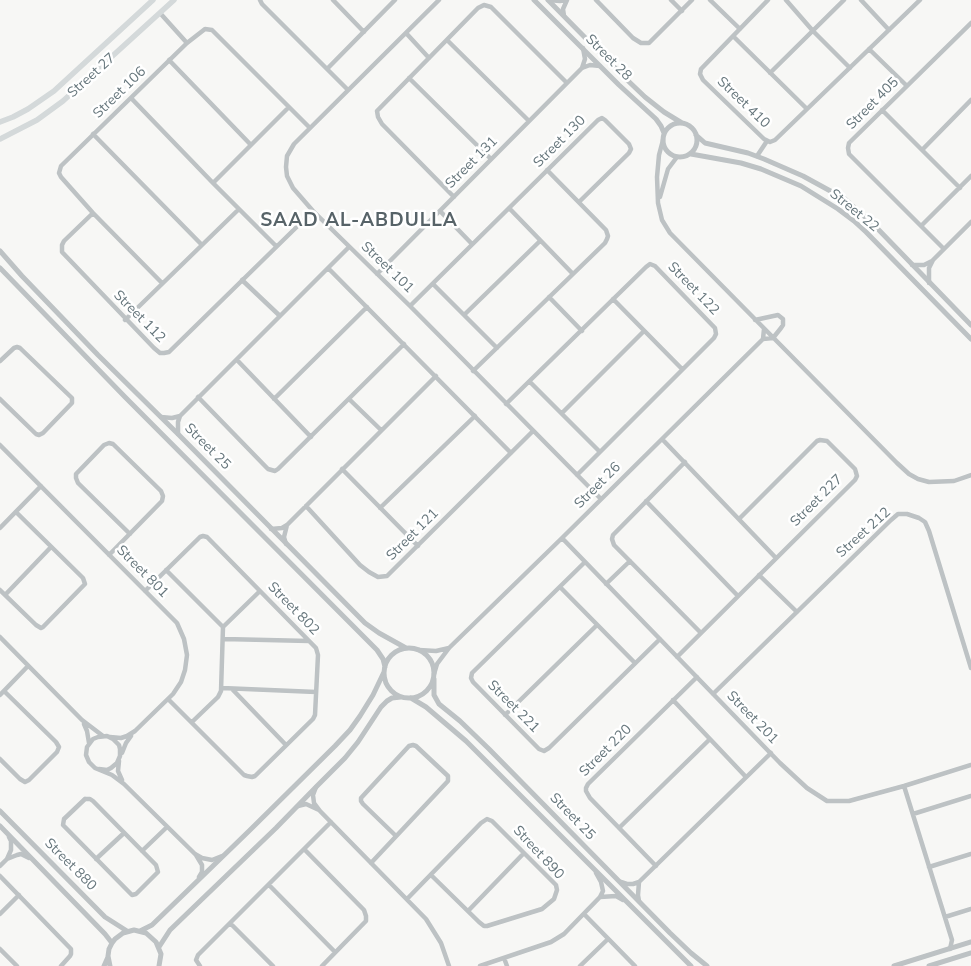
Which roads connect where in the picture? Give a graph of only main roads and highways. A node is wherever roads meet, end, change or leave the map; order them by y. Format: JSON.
{"nodes":[{"id":1,"x":153,"y":0,"type":"edge"},
{"id":2,"x":174,"y":0,"type":"edge"},
{"id":3,"x":0,"y":122,"type":"edge"},
{"id":4,"x":0,"y":139,"type":"edge"}],
"edges":[{"from":1,"to":3,"type":"main road","name":"Street 27"},
{"from":2,"to":4,"type":"main road","name":"Street 27"}]}
